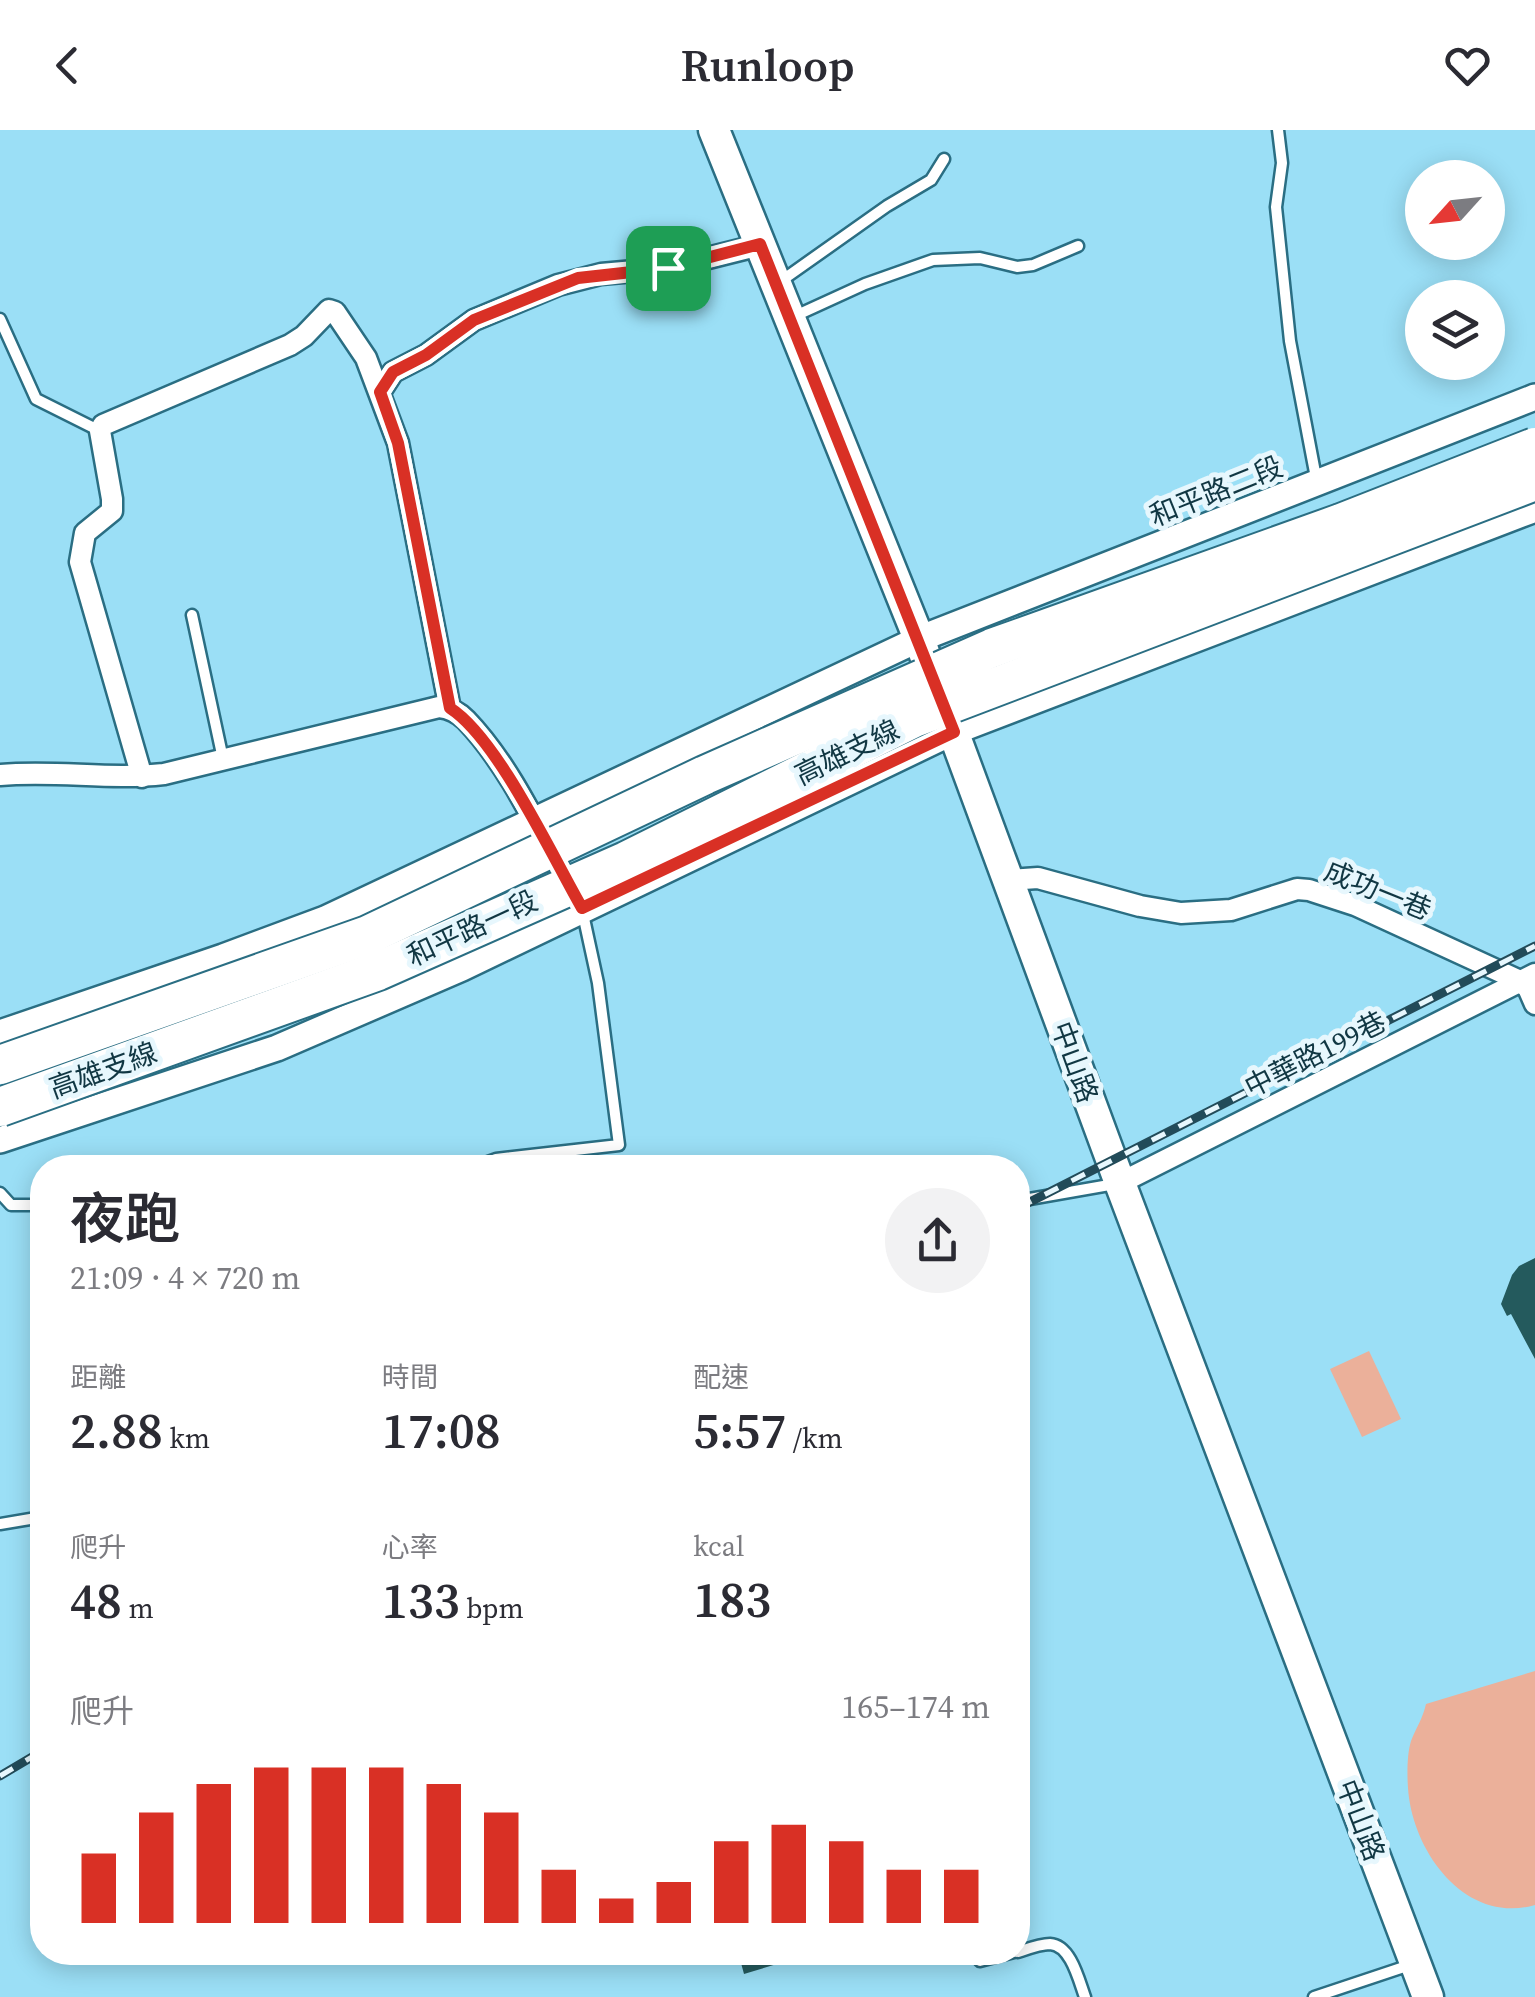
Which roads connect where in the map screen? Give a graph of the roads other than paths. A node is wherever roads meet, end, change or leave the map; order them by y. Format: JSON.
{"nodes":[{"id":1,"x":714,"y":130,"type":"edge"},
{"id":2,"x":1278,"y":130,"type":"edge"},
{"id":3,"x":944,"y":159,"type":"dead end"},
{"id":4,"x":760,"y":244,"type":"junction"},
{"id":5,"x":1078,"y":246,"type":"dead end"},
{"id":6,"x":776,"y":284,"type":"junction"},
{"id":7,"x":0,"y":319,"type":"edge"},
{"id":8,"x":790,"y":319,"type":"junction"},
{"id":9,"x":380,"y":392,"type":"junction"},
{"id":10,"x":1535,"y":397,"type":"edge"},
{"id":11,"x":100,"y":430,"type":"junction"},
{"id":12,"x":1535,"y":447,"type":"edge"},
{"id":13,"x":1535,"y":481,"type":"edge"},
{"id":14,"x":1317,"y":484,"type":"junction"},
{"id":15,"x":1535,"y":509,"type":"edge"},
{"id":16,"x":1119,"y":562,"type":"junction"},
{"id":17,"x":192,"y":615,"type":"dead end"},
{"id":18,"x":919,"y":639,"type":"junction"},
{"id":19,"x":938,"y":689,"type":"junction"},
{"id":20,"x":450,"y":708,"type":"junction"},
{"id":21,"x":954,"y":732,"type":"junction"},
{"id":22,"x":223,"y":760,"type":"junction"},
{"id":23,"x":0,"y":776,"type":"edge"},
{"id":24,"x":142,"y":776,"type":"junction"},
{"id":25,"x":532,"y":822,"type":"junction"},
{"id":26,"x":722,"y":843,"type":"junction"},
{"id":27,"x":1008,"y":880,"type":"junction"},
{"id":28,"x":582,"y":908,"type":"junction"},
{"id":29,"x":1532,"y":991,"type":"edge"},
{"id":30,"x":0,"y":1033,"type":"edge"},
{"id":31,"x":0,"y":1065,"type":"edge"},
{"id":32,"x":0,"y":1107,"type":"edge"},
{"id":33,"x":0,"y":1140,"type":"edge"},
{"id":34,"x":540,"y":1155,"type":"edge"},
{"id":35,"x":1120,"y":1183,"type":"junction"},
{"id":36,"x":0,"y":1193,"type":"edge"},
{"id":37,"x":1030,"y":1199,"type":"edge"},
{"id":38,"x":30,"y":1206,"type":"edge"},
{"id":39,"x":30,"y":1519,"type":"edge"},
{"id":40,"x":0,"y":1524,"type":"edge"},
{"id":41,"x":1030,"y":1949,"type":"edge"},
{"id":42,"x":1416,"y":1964,"type":"junction"},
{"id":43,"x":1085,"y":1997,"type":"edge"},
{"id":44,"x":1314,"y":1997,"type":"edge"},
{"id":45,"x":1428,"y":1997,"type":"edge"}],
"edges":[{"from":1,"to":4,"type":"main road","name":"中山路"},
{"from":2,"to":14,"type":"lane"},
{"from":3,"to":6,"type":"lane"},
{"from":4,"to":6,"type":"main road","name":"中山路"},
{"from":4,"to":9,"type":"street"},
{"from":5,"to":8,"type":"lane"},
{"from":6,"to":8,"type":"main road","name":"中山路"},
{"from":7,"to":11,"type":"lane"},
{"from":8,"to":18,"type":"main road","name":"中山路"},
{"from":9,"to":11,"type":"street"},
{"from":9,"to":20,"type":"street"},
{"from":10,"to":14,"type":"street","name":"和平路二段"},
{"from":11,"to":24,"type":"street"},
{"from":12,"to":31,"type":"highway","name":"高雄支線","bridge":true},
{"from":13,"to":32,"type":"highway","name":"高雄支線","bridge":true},
{"from":14,"to":16,"type":"street","name":"和平路二段"},
{"from":15,"to":21,"type":"street"},
{"from":16,"to":18,"type":"street","name":"和平路二段"},
{"from":16,"to":19,"type":"street"},
{"from":17,"to":22,"type":"lane"},
{"from":18,"to":19,"type":"main road","name":"中山路"},
{"from":18,"to":25,"type":"street"},
{"from":19,"to":21,"type":"main road","name":"中山路"},
{"from":19,"to":26,"type":"street"},
{"from":20,"to":22,"type":"street"},
{"from":20,"to":25,"type":"street"},
{"from":21,"to":26,"type":"street","name":"和平路一段"},
{"from":21,"to":27,"type":"main road","name":"中山路"},
{"from":22,"to":24,"type":"street"},
{"from":23,"to":24,"type":"street"},
{"from":25,"to":28,"type":"street"},
{"from":25,"to":30,"type":"street"},
{"from":26,"to":28,"type":"street","name":"和平路一段"},
{"from":27,"to":29,"type":"street","name":"成功一巷"},
{"from":27,"to":35,"type":"main road","name":"中山路"},
{"from":28,"to":33,"type":"street","name":"和平路一段"},
{"from":28,"to":34,"type":"lane"},
{"from":29,"to":35,"type":"street","name":"中華路199巷"},
{"from":35,"to":37,"type":"lane"},
{"from":35,"to":42,"type":"main road","name":"中山路"},
{"from":36,"to":38,"type":"lane"},
{"from":39,"to":40,"type":"lane"},
{"from":41,"to":43,"type":"lane"},
{"from":42,"to":44,"type":"lane"},
{"from":42,"to":45,"type":"main road","name":"中山路"}]}
